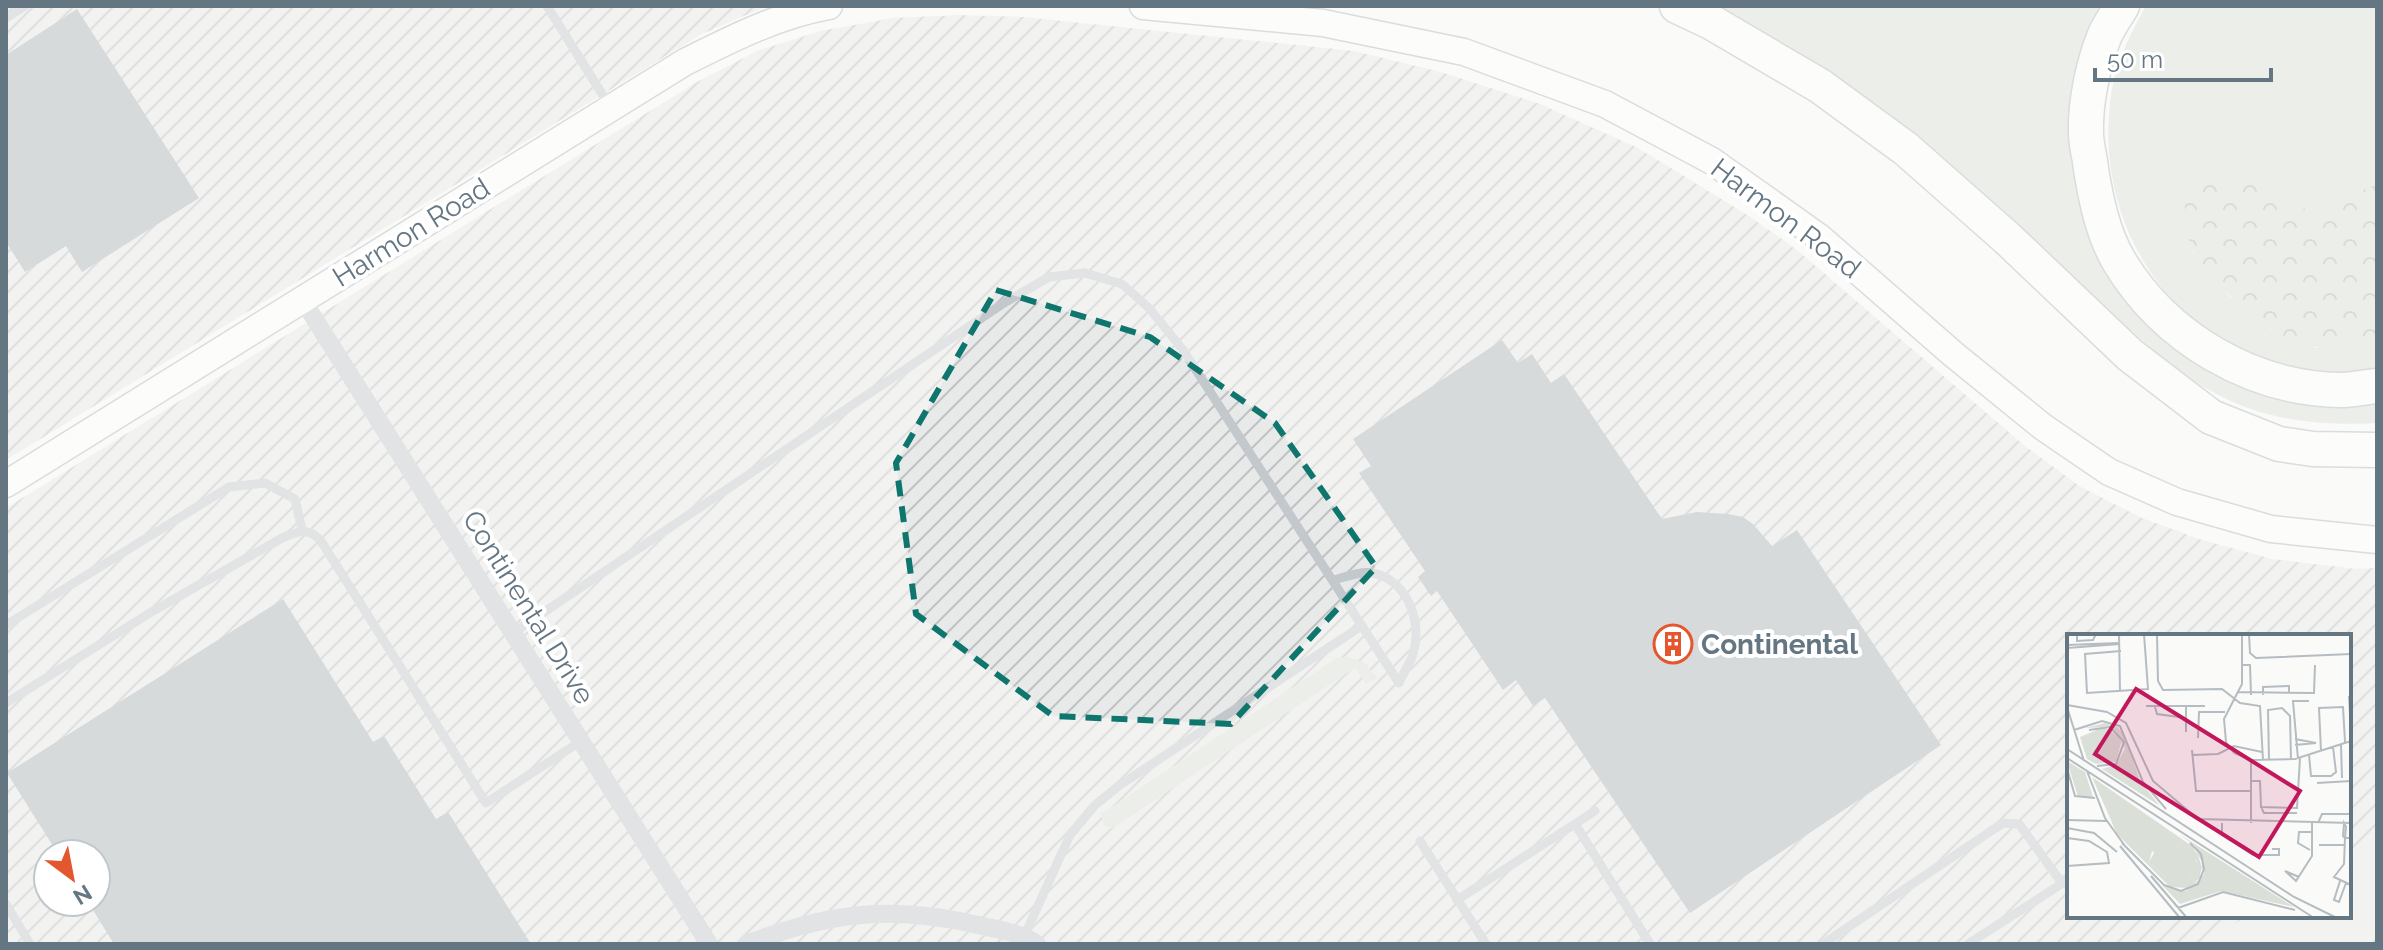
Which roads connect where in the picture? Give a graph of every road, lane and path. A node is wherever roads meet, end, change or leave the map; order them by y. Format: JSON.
{"nodes":[{"id":1,"x":25,"y":6,"type":"edge"},
{"id":2,"x":547,"y":6,"type":"edge"},
{"id":3,"x":829,"y":6,"type":"edge"},
{"id":4,"x":1143,"y":6,"type":"edge"},
{"id":5,"x":1677,"y":6,"type":"edge"},
{"id":6,"x":2122,"y":6,"type":"edge"},
{"id":7,"x":6,"y":18,"type":"edge"},
{"id":8,"x":611,"y":107,"type":"junction"},
{"id":9,"x":302,"y":299,"type":"junction"},
{"id":10,"x":2377,"y":386,"type":"edge"},
{"id":11,"x":2377,"y":450,"type":"edge"},
{"id":12,"x":6,"y":484,"type":"edge"},
{"id":13,"x":302,"y":530,"type":"junction"},
{"id":14,"x":2377,"y":540,"type":"edge"},
{"id":15,"x":1334,"y":580,"type":"junction"},
{"id":16,"x":6,"y":625,"type":"edge"},
{"id":17,"x":1360,"y":627,"type":"junction"},
{"id":18,"x":513,"y":633,"type":"junction"},
{"id":19,"x":6,"y":703,"type":"edge"},
{"id":20,"x":581,"y":741,"type":"junction"},
{"id":21,"x":1595,"y":811,"type":"dead end"},
{"id":22,"x":1575,"y":824,"type":"junction"},
{"id":23,"x":1420,"y":841,"type":"dead end"},
{"id":24,"x":2066,"y":881,"type":"edge"},
{"id":25,"x":1457,"y":900,"type":"junction"},
{"id":26,"x":6,"y":904,"type":"edge"},
{"id":27,"x":1027,"y":941,"type":"edge"},
{"id":28,"x":30,"y":944,"type":"edge"},
{"id":29,"x":709,"y":944,"type":"edge"},
{"id":30,"x":747,"y":944,"type":"edge"},
{"id":31,"x":1486,"y":944,"type":"edge"},
{"id":32,"x":1650,"y":944,"type":"edge"},
{"id":33,"x":1823,"y":944,"type":"edge"},
{"id":34,"x":1968,"y":944,"type":"edge"}],
"edges":[{"from":1,"to":7,"type":"lane"},
{"from":2,"to":8,"type":"lane"},
{"from":3,"to":8,"type":"street","name":"Harmon Road"},
{"from":4,"to":14,"type":"street","name":"Harmon Road"},
{"from":5,"to":11,"type":"highway"},
{"from":6,"to":10,"type":"highway"},
{"from":8,"to":9,"type":"street","name":"Harmon Road"},
{"from":9,"to":12,"type":"street","name":"Harmon Road"},
{"from":9,"to":18,"type":"street","name":"Continental Drive"},
{"from":13,"to":16,"type":"lane"},
{"from":13,"to":19,"type":"lane"},
{"from":13,"to":20,"type":"lane"},
{"from":15,"to":17,"type":"lane"},
{"from":15,"to":17,"type":"lane"},
{"from":15,"to":18,"type":"lane"},
{"from":17,"to":27,"type":"lane"},
{"from":18,"to":20,"type":"street","name":"Continental Drive"},
{"from":20,"to":29,"type":"street","name":"Continental Drive"},
{"from":21,"to":22,"type":"lane"},
{"from":22,"to":25,"type":"lane"},
{"from":22,"to":32,"type":"lane"},
{"from":23,"to":25,"type":"lane"},
{"from":24,"to":33,"type":"lane"},
{"from":24,"to":34,"type":"lane"},
{"from":25,"to":31,"type":"lane"},
{"from":26,"to":28,"type":"lane"},
{"from":27,"to":30,"type":"street"}]}
